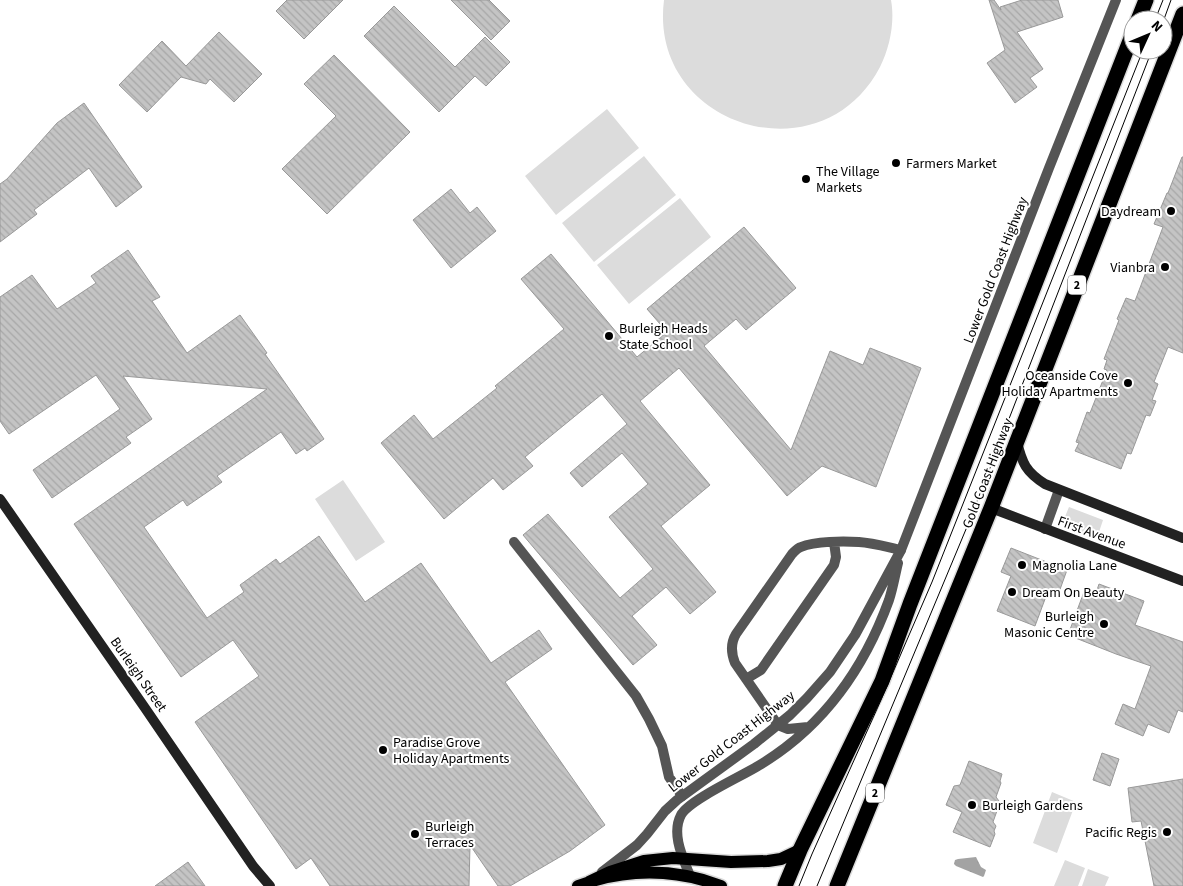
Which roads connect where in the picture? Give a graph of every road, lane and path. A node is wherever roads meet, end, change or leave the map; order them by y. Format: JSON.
{"nodes":[{"id":1,"x":1116,"y":0,"type":"edge"},
{"id":2,"x":1183,"y":14,"type":"edge"},
{"id":3,"x":1123,"y":59,"type":"edge"},
{"id":4,"x":1016,"y":441,"type":"junction"},
{"id":5,"x":1059,"y":490,"type":"junction"},
{"id":6,"x":0,"y":499,"type":"edge"},
{"id":7,"x":991,"y":508,"type":"junction"},
{"id":8,"x":1044,"y":529,"type":"junction"},
{"id":9,"x":1183,"y":538,"type":"edge"},
{"id":10,"x":514,"y":542,"type":"dead end"},
{"id":11,"x":834,"y":542,"type":"junction"},
{"id":12,"x":901,"y":550,"type":"junction"},
{"id":13,"x":1183,"y":581,"type":"edge"},
{"id":14,"x":746,"y":679,"type":"junction"},
{"id":15,"x":778,"y":725,"type":"junction"},
{"id":16,"x":808,"y":727,"type":"junction"},
{"id":17,"x":682,"y":796,"type":"junction"},
{"id":18,"x":690,"y":806,"type":"junction"},
{"id":19,"x":800,"y":850,"type":"junction"},
{"id":20,"x":684,"y":859,"type":"junction"},
{"id":21,"x":253,"y":866,"type":"junction"},
{"id":22,"x":690,"y":876,"type":"junction"},
{"id":23,"x":584,"y":884,"type":"edge"},
{"id":24,"x":264,"y":886,"type":"edge"},
{"id":25,"x":270,"y":886,"type":"edge"},
{"id":26,"x":721,"y":886,"type":"edge"},
{"id":27,"x":785,"y":886,"type":"edge"},
{"id":28,"x":837,"y":886,"type":"edge"}],
"edges":[{"from":1,"to":12,"type":"street","name":"Lower Gold Coast Highway"},
{"from":2,"to":4,"type":"highway","name":"Gold Coast Highway","number":"2"},
{"from":3,"to":19,"type":"highway","name":"Gold Coast Highway"},
{"from":4,"to":5,"type":"street","name":"First Avenue"},
{"from":4,"to":7,"type":"highway","name":"Gold Coast Highway","number":"2"},
{"from":5,"to":8,"type":"street"},
{"from":5,"to":9,"type":"street","name":"First Avenue"},
{"from":6,"to":21,"type":"street","name":"Burleigh Street"},
{"from":7,"to":8,"type":"street","name":"First Avenue"},
{"from":7,"to":28,"type":"highway","name":"Gold Coast Highway","number":"2"},
{"from":8,"to":13,"type":"street","name":"First Avenue"},
{"from":10,"to":17,"type":"street"},
{"from":11,"to":12,"type":"street"},
{"from":11,"to":14,"type":"street"},
{"from":11,"to":14,"type":"street"},
{"from":12,"to":15,"type":"street","name":"Lower Gold Coast Highway"},
{"from":12,"to":16,"type":"street","name":"Lower Gold Coast Highway"},
{"from":14,"to":15,"type":"street"},
{"from":15,"to":16,"type":"street"},
{"from":15,"to":17,"type":"street","name":"Lower Gold Coast Highway"},
{"from":16,"to":18,"type":"street","name":"Lower Gold Coast Highway"},
{"from":17,"to":18,"type":"street"},
{"from":17,"to":23,"type":"street","name":"Lower Gold Coast Highway"},
{"from":18,"to":20,"type":"street","name":"Lower Gold Coast Highway"},
{"from":19,"to":20,"type":"main road"},
{"from":19,"to":27,"type":"highway","name":"Gold Coast Highway"},
{"from":20,"to":22,"type":"street","name":"Lower Gold Coast Highway"},
{"from":20,"to":23,"type":"main road"},
{"from":21,"to":24,"type":"street","name":"Burleigh Street"},
{"from":21,"to":25,"type":"street","name":"Burleigh Street"},
{"from":22,"to":23,"type":"main road"},
{"from":22,"to":26,"type":"main road"}]}
